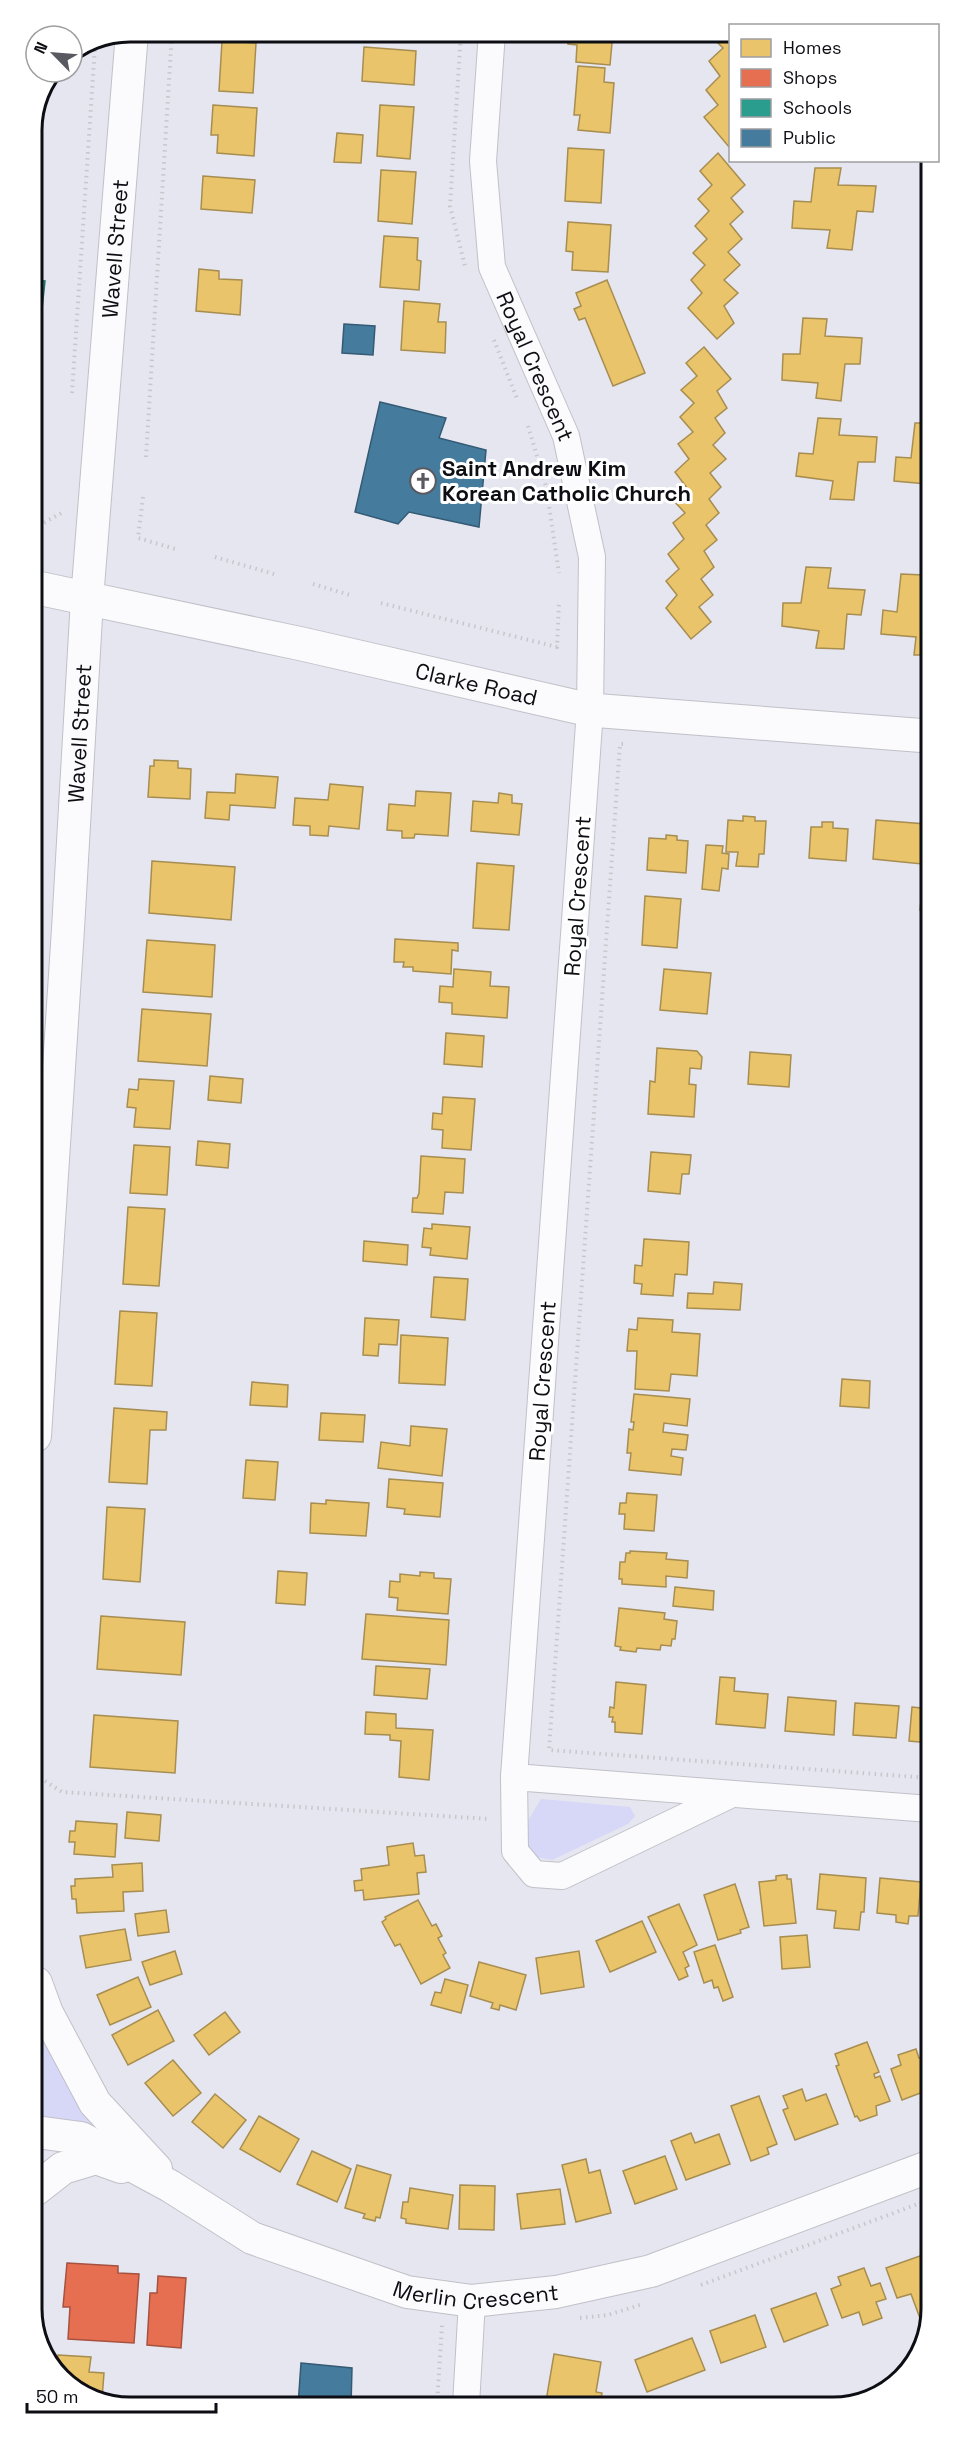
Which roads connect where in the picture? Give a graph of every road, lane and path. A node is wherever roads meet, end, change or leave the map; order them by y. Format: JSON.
{"nodes":[{"id":1,"x":131,"y":42,"type":"edge"},
{"id":2,"x":171,"y":42,"type":"edge"},
{"id":3,"x":491,"y":42,"type":"edge"},
{"id":4,"x":94,"y":50,"type":"edge"},
{"id":5,"x":72,"y":393,"type":"dead end"},
{"id":6,"x":528,"y":426,"type":"dead end"},
{"id":7,"x":146,"y":457,"type":"dead end"},
{"id":8,"x":143,"y":496,"type":"dead end"},
{"id":9,"x":66,"y":501,"type":"dead end"},
{"id":10,"x":42,"y":524,"type":"edge"},
{"id":11,"x":179,"y":550,"type":"dead end"},
{"id":12,"x":215,"y":557,"type":"dead end"},
{"id":13,"x":559,"y":573,"type":"dead end"},
{"id":14,"x":274,"y":574,"type":"dead end"},
{"id":15,"x":313,"y":584,"type":"dead end"},
{"id":16,"x":42,"y":589,"type":"edge"},
{"id":17,"x":350,"y":594,"type":"dead end"},
{"id":18,"x":87,"y":599,"type":"junction"},
{"id":19,"x":381,"y":603,"type":"dead end"},
{"id":20,"x":560,"y":603,"type":"dead end"},
{"id":21,"x":590,"y":710,"type":"junction"},
{"id":22,"x":921,"y":735,"type":"edge"},
{"id":23,"x":632,"y":744,"type":"dead end"},
{"id":24,"x":42,"y":1328,"type":"edge"},
{"id":25,"x":514,"y":1777,"type":"junction"},
{"id":26,"x":921,"y":1777,"type":"edge"},
{"id":27,"x":45,"y":1781,"type":"dead end"},
{"id":28,"x":732,"y":1794,"type":"junction"},
{"id":29,"x":921,"y":1808,"type":"edge"},
{"id":30,"x":515,"y":1820,"type":"junction"},
{"id":31,"x":42,"y":1999,"type":"edge"},
{"id":32,"x":42,"y":2133,"type":"edge"},
{"id":33,"x":921,"y":2170,"type":"edge"},
{"id":34,"x":42,"y":2184,"type":"edge"},
{"id":35,"x":171,"y":2186,"type":"junction"},
{"id":36,"x":472,"y":2301,"type":"junction"},
{"id":37,"x":442,"y":2324,"type":"dead end"},
{"id":38,"x":437,"y":2397,"type":"edge"},
{"id":39,"x":466,"y":2397,"type":"edge"}],
"edges":[{"from":1,"to":18,"type":"street","name":"Wavell Street"},
{"from":2,"to":7,"type":"path"},
{"from":3,"to":21,"type":"street","name":"Royal Crescent"},
{"from":4,"to":5,"type":"path"},
{"from":6,"to":13,"type":"path"},
{"from":8,"to":11,"type":"path"},
{"from":9,"to":10,"type":"path"},
{"from":12,"to":14,"type":"path"},
{"from":15,"to":17,"type":"path"},
{"from":16,"to":18,"type":"main road","name":"Clarke Road"},
{"from":18,"to":21,"type":"main road","name":"Clarke Road"},
{"from":18,"to":24,"type":"street","name":"Wavell Street"},
{"from":19,"to":20,"type":"path"},
{"from":21,"to":22,"type":"main road","name":"Clarke Road"},
{"from":21,"to":25,"type":"street","name":"Royal Crescent"},
{"from":23,"to":26,"type":"path"},
{"from":25,"to":28,"type":"street"},
{"from":25,"to":30,"type":"street","name":"Royal Crescent"},
{"from":27,"to":30,"type":"path"},
{"from":28,"to":29,"type":"street"},
{"from":28,"to":30,"type":"street","name":"Royal Crescent"},
{"from":31,"to":35,"type":"street"},
{"from":32,"to":35,"type":"street","name":"Merlin Crescent"},
{"from":33,"to":36,"type":"street","name":"Merlin Crescent"},
{"from":34,"to":35,"type":"street"},
{"from":35,"to":36,"type":"street","name":"Merlin Crescent"},
{"from":36,"to":39,"type":"street"},
{"from":37,"to":38,"type":"path"}]}
